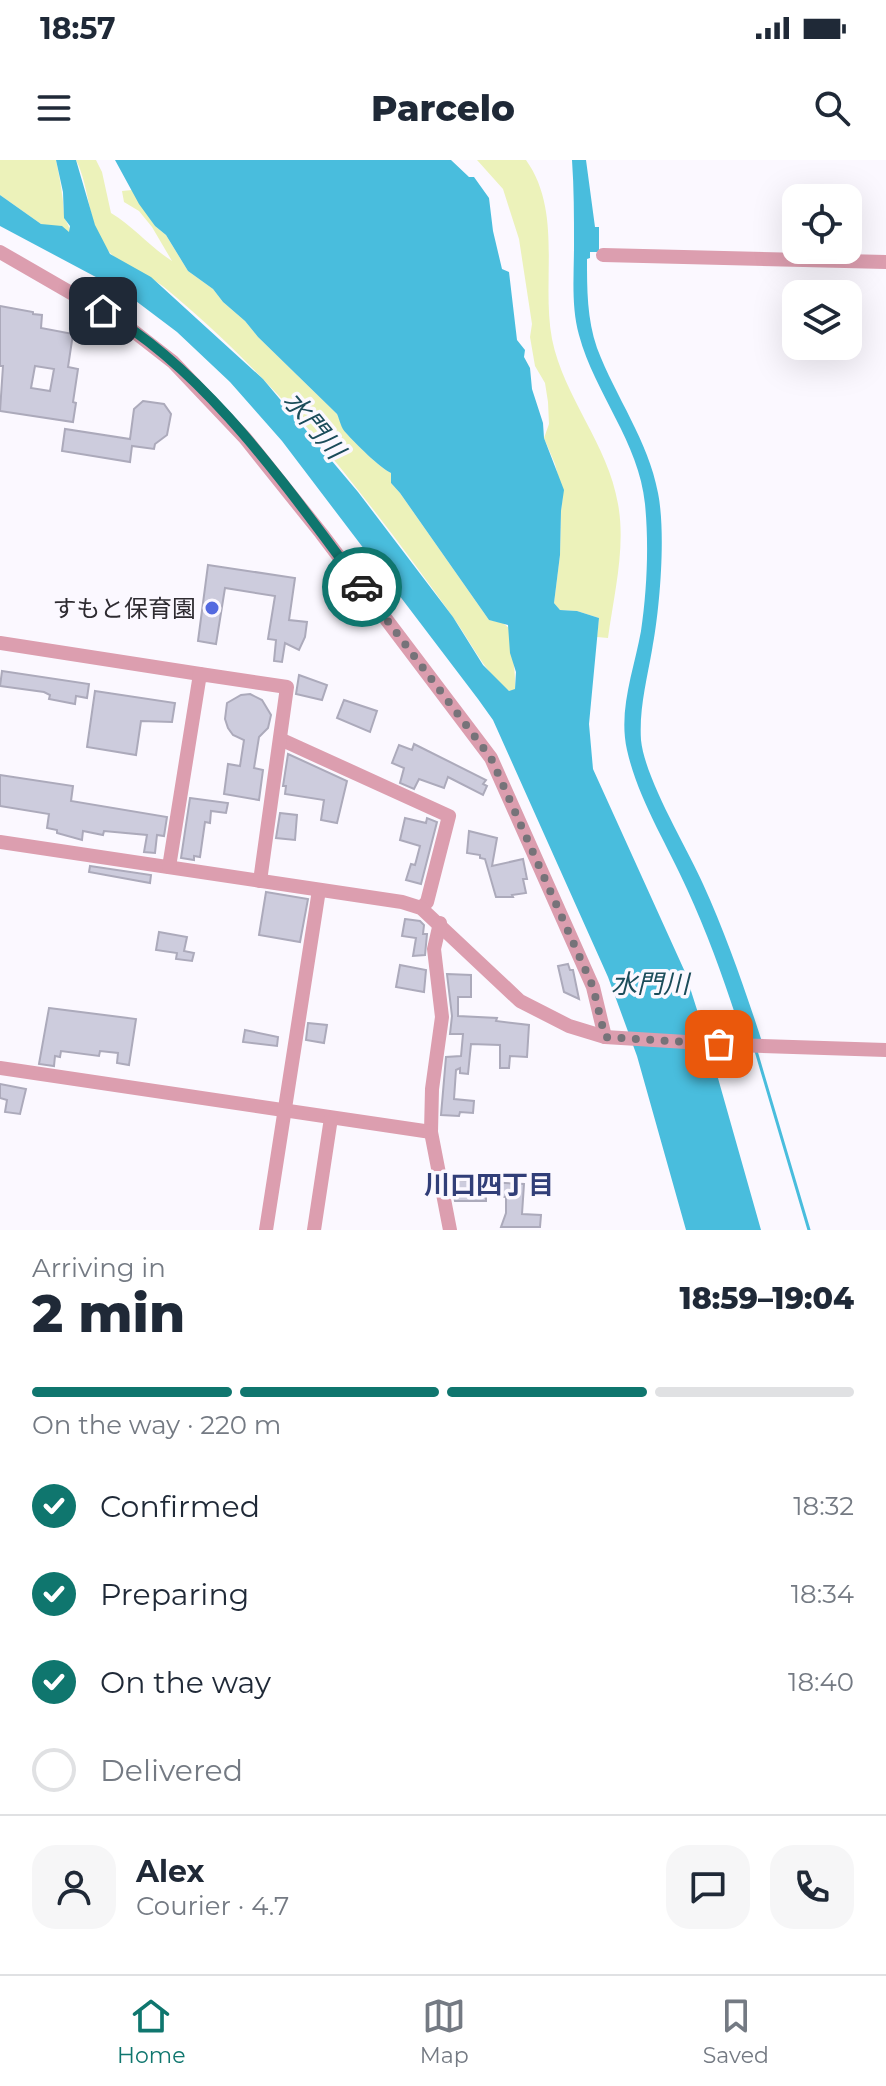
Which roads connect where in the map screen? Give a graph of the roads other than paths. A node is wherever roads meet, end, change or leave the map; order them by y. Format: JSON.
{"nodes":[{"id":1,"x":0,"y":252,"type":"edge"},
{"id":2,"x":603,"y":255,"type":"dead end"},
{"id":3,"x":886,"y":262,"type":"edge"},
{"id":4,"x":0,"y":643,"type":"edge"},
{"id":5,"x":200,"y":674,"type":"junction"},
{"id":6,"x":280,"y":739,"type":"junction"},
{"id":7,"x":0,"y":842,"type":"edge"},
{"id":8,"x":169,"y":867,"type":"junction"},
{"id":9,"x":260,"y":881,"type":"junction"},
{"id":10,"x":319,"y":890,"type":"junction"},
{"id":11,"x":421,"y":908,"type":"junction"},
{"id":12,"x":440,"y":923,"type":"junction"},
{"id":13,"x":605,"y":1037,"type":"junction"},
{"id":14,"x":886,"y":1050,"type":"edge"},
{"id":15,"x":0,"y":1068,"type":"edge"},
{"id":16,"x":284,"y":1111,"type":"junction"},
{"id":17,"x":331,"y":1118,"type":"junction"},
{"id":18,"x":431,"y":1132,"type":"junction"},
{"id":19,"x":266,"y":1230,"type":"edge"},
{"id":20,"x":314,"y":1230,"type":"edge"},
{"id":21,"x":450,"y":1230,"type":"edge"}],
"edges":[{"from":1,"to":13,"type":"street"},
{"from":2,"to":3,"type":"street"},
{"from":4,"to":5,"type":"street"},
{"from":5,"to":6,"type":"street"},
{"from":5,"to":8,"type":"street"},
{"from":6,"to":9,"type":"street"},
{"from":6,"to":11,"type":"street"},
{"from":7,"to":8,"type":"street"},
{"from":8,"to":9,"type":"street"},
{"from":9,"to":10,"type":"street"},
{"from":10,"to":11,"type":"street"},
{"from":10,"to":16,"type":"street"},
{"from":11,"to":12,"type":"street"},
{"from":12,"to":13,"type":"street"},
{"from":12,"to":18,"type":"street"},
{"from":13,"to":14,"type":"street"},
{"from":15,"to":16,"type":"street"},
{"from":16,"to":17,"type":"street"},
{"from":16,"to":19,"type":"street"},
{"from":17,"to":18,"type":"street"},
{"from":17,"to":20,"type":"street"},
{"from":18,"to":21,"type":"street"}]}
